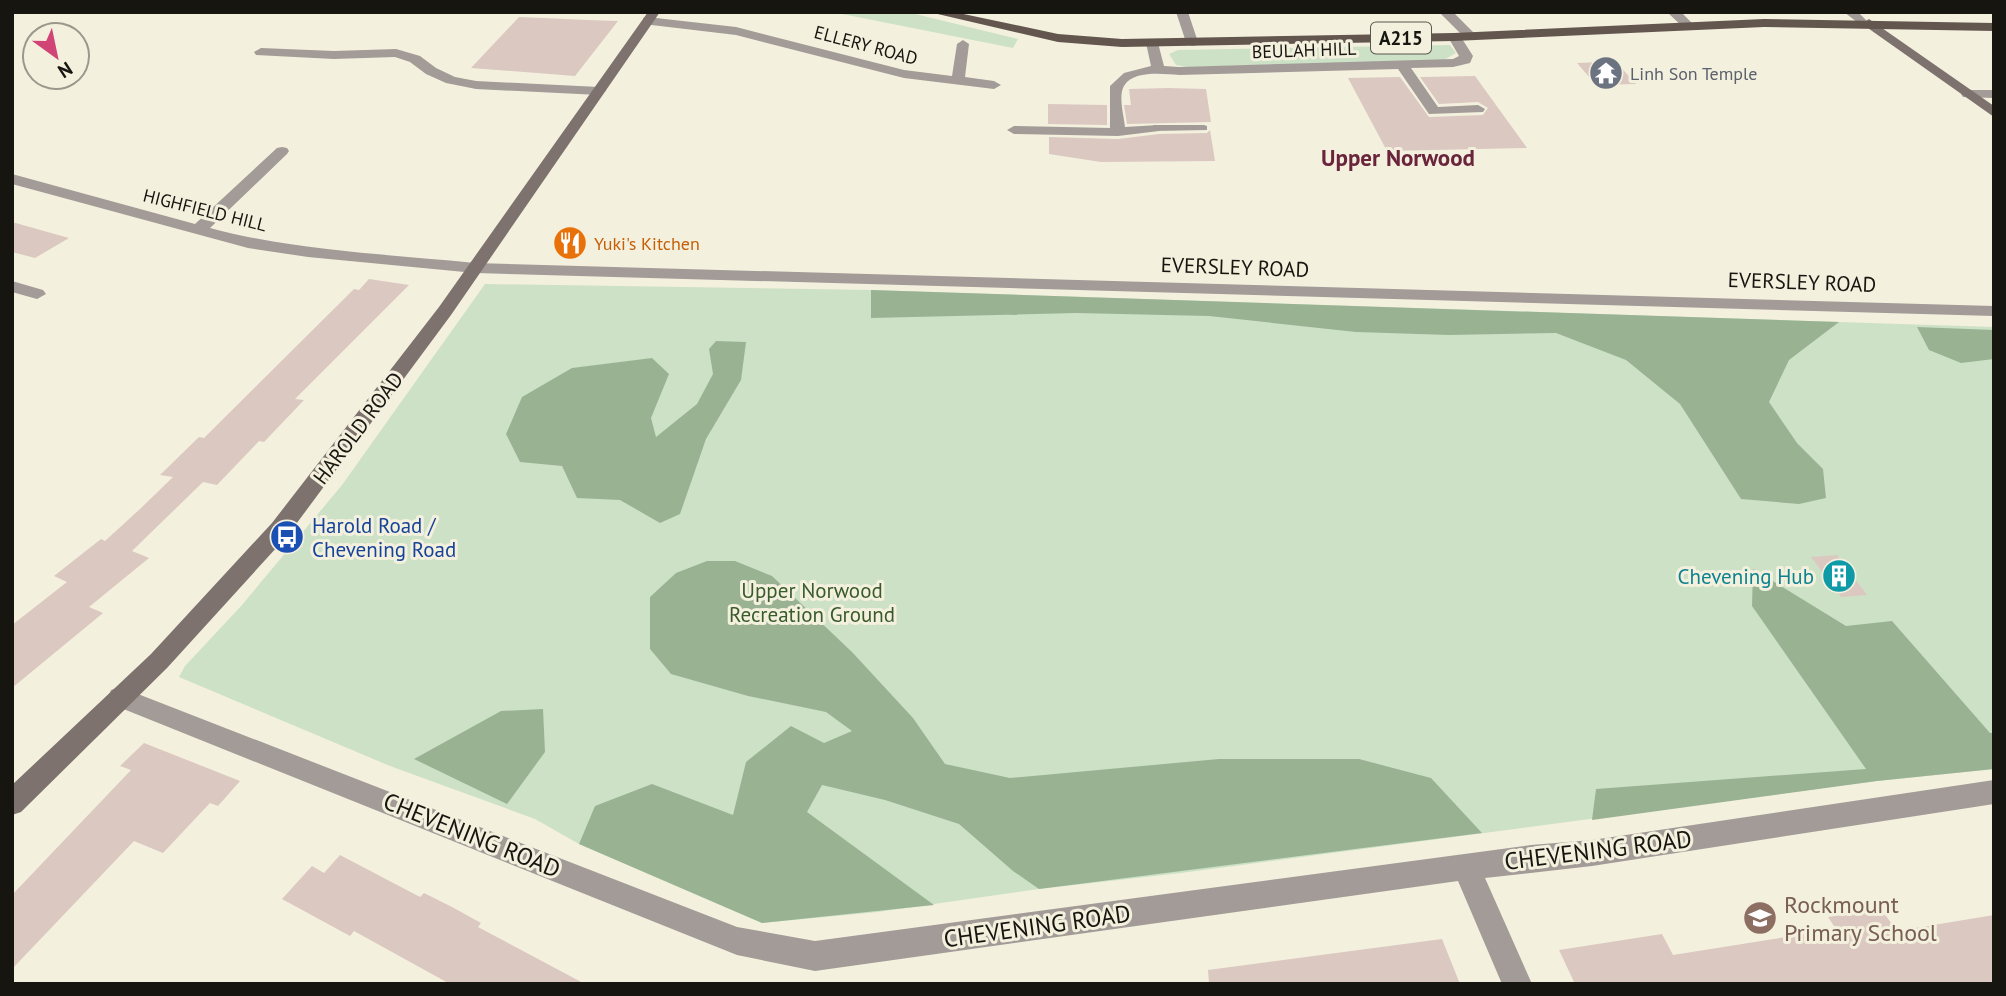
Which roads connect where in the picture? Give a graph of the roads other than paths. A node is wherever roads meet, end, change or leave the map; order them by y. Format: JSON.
{"nodes":[{"id":1,"x":935,"y":12,"type":"edge"},
{"id":2,"x":1182,"y":12,"type":"edge"},
{"id":3,"x":1445,"y":12,"type":"edge"},
{"id":4,"x":1673,"y":12,"type":"edge"},
{"id":5,"x":1850,"y":12,"type":"edge"},
{"id":6,"x":651,"y":17,"type":"edge"},
{"id":7,"x":1865,"y":22,"type":"junction"},
{"id":8,"x":1690,"y":27,"type":"junction"},
{"id":9,"x":1994,"y":27,"type":"edge"},
{"id":10,"x":1471,"y":36,"type":"junction"},
{"id":11,"x":1454,"y":37,"type":"junction"},
{"id":12,"x":1192,"y":42,"type":"junction"},
{"id":13,"x":1152,"y":43,"type":"junction"},
{"id":14,"x":963,"y":44,"type":"dead end"},
{"id":15,"x":261,"y":52,"type":"dead end"},
{"id":16,"x":1402,"y":65,"type":"junction"},
{"id":17,"x":1158,"y":69,"type":"junction"},
{"id":18,"x":958,"y":82,"type":"junction"},
{"id":19,"x":994,"y":85,"type":"dead end"},
{"id":20,"x":599,"y":91,"type":"junction"},
{"id":21,"x":1968,"y":94,"type":"junction"},
{"id":22,"x":1994,"y":94,"type":"edge"},
{"id":23,"x":1478,"y":109,"type":"dead end"},
{"id":24,"x":1994,"y":113,"type":"edge"},
{"id":25,"x":1154,"y":128,"type":"joint"},
{"id":26,"x":1204,"y":128,"type":"dead end"},
{"id":27,"x":1014,"y":130,"type":"dead end"},
{"id":28,"x":1118,"y":132,"type":"junction"},
{"id":29,"x":282,"y":151,"type":"dead end"},
{"id":30,"x":12,"y":179,"type":"edge"},
{"id":31,"x":198,"y":230,"type":"junction"},
{"id":32,"x":475,"y":268,"type":"junction"},
{"id":33,"x":12,"y":286,"type":"edge"},
{"id":34,"x":37,"y":294,"type":"dead end"},
{"id":35,"x":1994,"y":311,"type":"edge"},
{"id":36,"x":120,"y":697,"type":"junction"},
{"id":37,"x":1994,"y":792,"type":"edge"},
{"id":38,"x":12,"y":803,"type":"edge"},
{"id":39,"x":1466,"y":867,"type":"junction"},
{"id":40,"x":1517,"y":984,"type":"edge"}],
"edges":[{"from":1,"to":13,"type":"main road","name":"BEULAH HILL","number":"A215"},
{"from":2,"to":12,"type":"street"},
{"from":3,"to":10,"type":"street"},
{"from":4,"to":8,"type":"street"},
{"from":5,"to":7,"type":"street"},
{"from":6,"to":18,"type":"street","name":"ELLERY ROAD"},
{"from":6,"to":20,"type":"street","name":"HAROLD ROAD"},
{"from":7,"to":8,"type":"main road","name":"BEULAH HILL","number":"A215"},
{"from":7,"to":9,"type":"main road","name":"BEULAH HILL","number":"A215"},
{"from":7,"to":21,"type":"street"},
{"from":8,"to":10,"type":"main road","name":"BEULAH HILL","number":"A215"},
{"from":10,"to":11,"type":"main road","name":"BEULAH HILL","number":"A215"},
{"from":11,"to":12,"type":"main road","name":"BEULAH HILL","number":"A215"},
{"from":11,"to":16,"type":"street","name":"BEULAH HILL"},
{"from":12,"to":13,"type":"main road","name":"BEULAH HILL","number":"A215"},
{"from":13,"to":17,"type":"street"},
{"from":14,"to":18,"type":"street"},
{"from":15,"to":20,"type":"street"},
{"from":16,"to":17,"type":"street","name":"BEULAH HILL"},
{"from":16,"to":23,"type":"street"},
{"from":17,"to":28,"type":"street","name":"BEULAH HILL"},
{"from":18,"to":19,"type":"street","name":"ELLERY ROAD"},
{"from":20,"to":32,"type":"street","name":"HAROLD ROAD"},
{"from":21,"to":22,"type":"street"},
{"from":21,"to":24,"type":"street"},
{"from":25,"to":26,"type":"lane"},
{"from":25,"to":28,"type":"street"},
{"from":27,"to":28,"type":"street"},
{"from":29,"to":31,"type":"street"},
{"from":30,"to":31,"type":"street","name":"HIGHFIELD HILL"},
{"from":31,"to":32,"type":"street","name":"HIGHFIELD HILL"},
{"from":32,"to":35,"type":"street","name":"EVERSLEY ROAD"},
{"from":32,"to":36,"type":"street","name":"HAROLD ROAD"},
{"from":33,"to":34,"type":"street"},
{"from":36,"to":38,"type":"street","name":"HAROLD ROAD"},
{"from":36,"to":39,"type":"street","name":"CHEVENING ROAD"},
{"from":37,"to":39,"type":"street","name":"CHEVENING ROAD"},
{"from":39,"to":40,"type":"street"}]}
